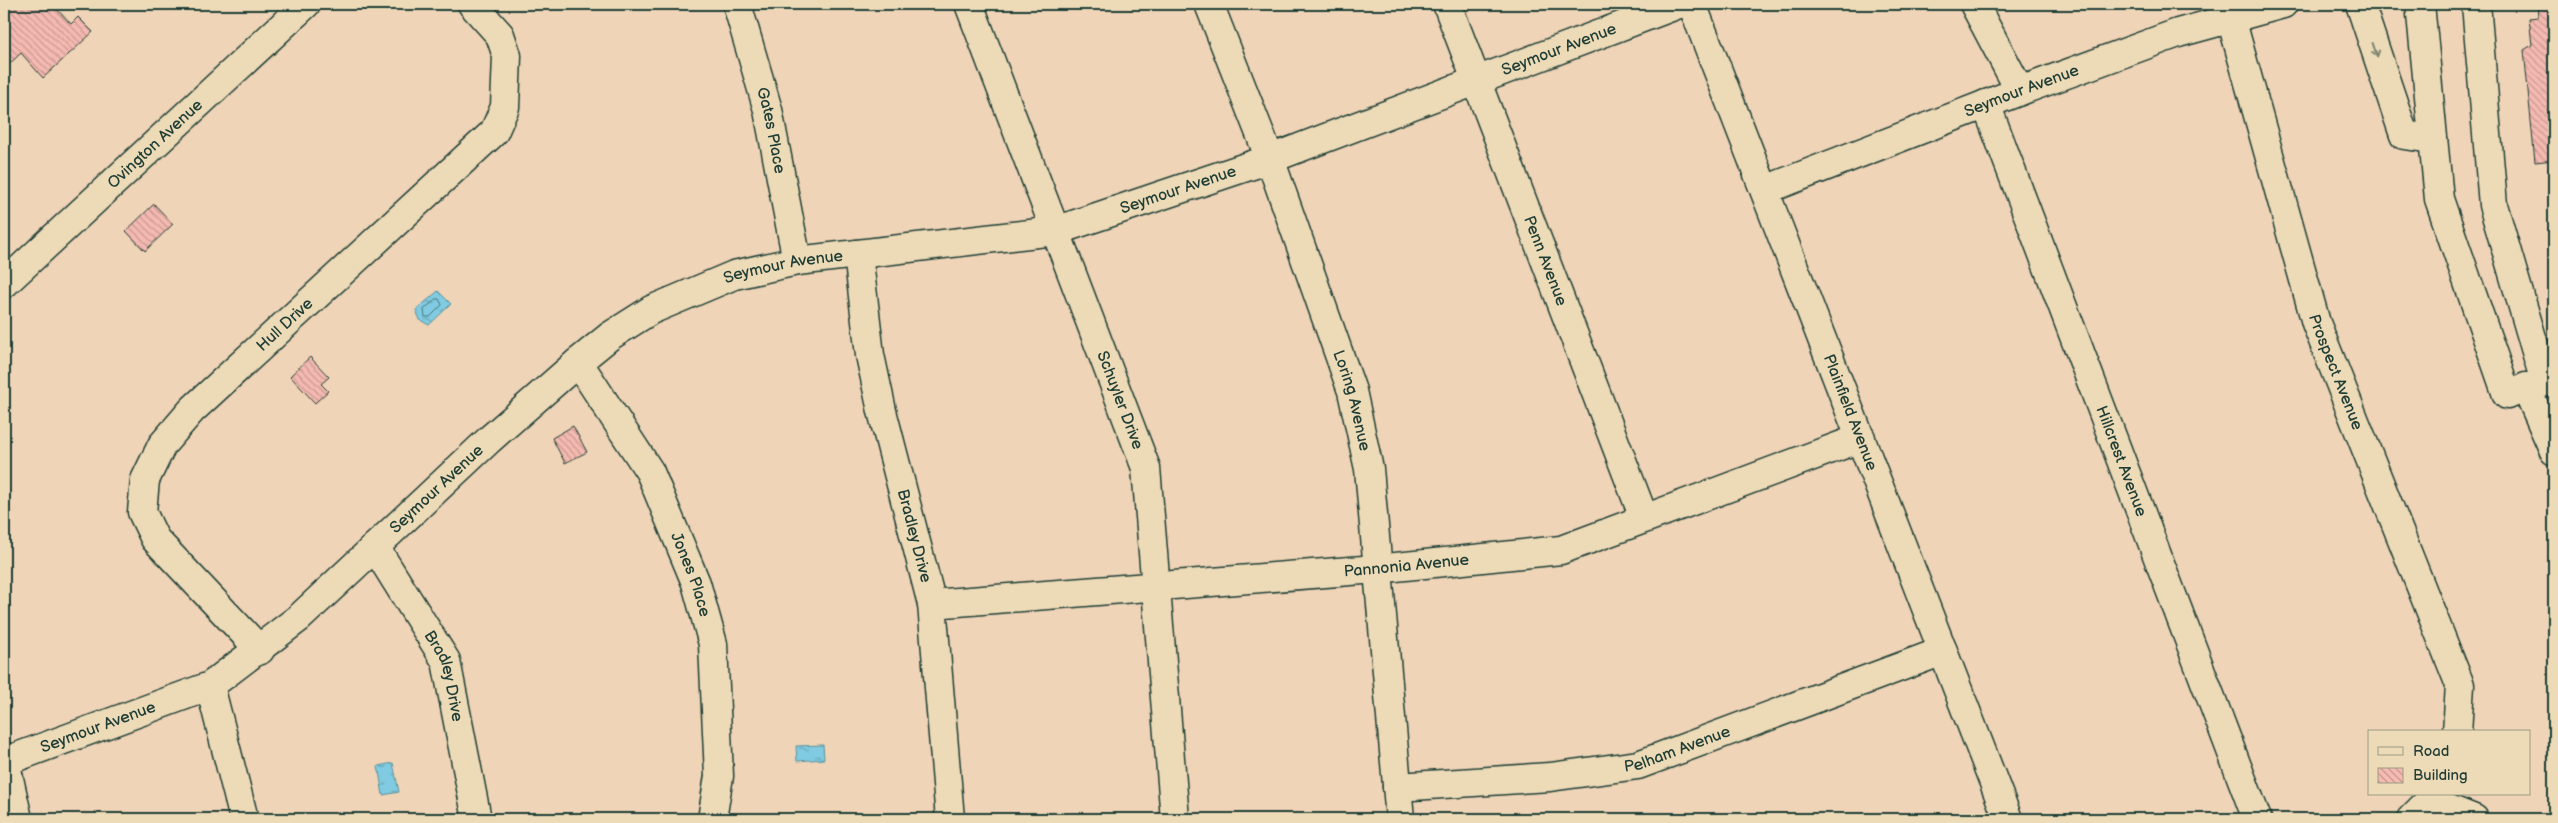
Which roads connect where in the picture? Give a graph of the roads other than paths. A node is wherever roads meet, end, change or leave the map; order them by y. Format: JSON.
{"nodes":[{"id":1,"x":306,"y":4,"type":"edge"},
{"id":2,"x":472,"y":4,"type":"edge"},
{"id":3,"x":737,"y":4,"type":"edge"},
{"id":4,"x":969,"y":4,"type":"edge"},
{"id":5,"x":1209,"y":4,"type":"edge"},
{"id":6,"x":1447,"y":4,"type":"edge"},
{"id":7,"x":1679,"y":4,"type":"edge"},
{"id":8,"x":1692,"y":4,"type":"edge"},
{"id":9,"x":1974,"y":4,"type":"edge"},
{"id":10,"x":2283,"y":4,"type":"edge"},
{"id":11,"x":2360,"y":4,"type":"edge"},
{"id":12,"x":2420,"y":4,"type":"edge"},
{"id":13,"x":2476,"y":4,"type":"edge"},
{"id":14,"x":2229,"y":11,"type":"edge"},
{"id":15,"x":1477,"y":81,"type":"junction"},
{"id":16,"x":2020,"y":91,"type":"junction"},
{"id":17,"x":1986,"y":104,"type":"junction"},
{"id":18,"x":2433,"y":138,"type":"junction"},
{"id":19,"x":1270,"y":159,"type":"junction"},
{"id":20,"x":1765,"y":190,"type":"junction"},
{"id":21,"x":1055,"y":231,"type":"junction"},
{"id":22,"x":858,"y":254,"type":"junction"},
{"id":23,"x":797,"y":261,"type":"junction"},
{"id":24,"x":4,"y":284,"type":"edge"},
{"id":25,"x":578,"y":362,"type":"junction"},
{"id":26,"x":2526,"y":387,"type":"junction"},
{"id":27,"x":1861,"y":438,"type":"junction"},
{"id":28,"x":2554,"y":451,"type":"edge"},
{"id":29,"x":1644,"y":518,"type":"junction"},
{"id":30,"x":375,"y":547,"type":"junction"},
{"id":31,"x":1376,"y":569,"type":"junction"},
{"id":32,"x":1154,"y":587,"type":"junction"},
{"id":33,"x":932,"y":604,"type":"junction"},
{"id":34,"x":260,"y":650,"type":"junction"},
{"id":35,"x":1943,"y":651,"type":"junction"},
{"id":36,"x":210,"y":686,"type":"junction"},
{"id":37,"x":2457,"y":730,"type":"edge"},
{"id":38,"x":5,"y":758,"type":"edge"},
{"id":39,"x":1397,"y":787,"type":"junction"},
{"id":40,"x":2424,"y":805,"type":"edge"},
{"id":41,"x":713,"y":813,"type":"dead end"},
{"id":42,"x":18,"y":819,"type":"edge"},
{"id":43,"x":244,"y":819,"type":"edge"},
{"id":44,"x":477,"y":819,"type":"edge"},
{"id":45,"x":950,"y":819,"type":"edge"},
{"id":46,"x":1174,"y":819,"type":"edge"},
{"id":47,"x":1400,"y":819,"type":"edge"},
{"id":48,"x":2008,"y":819,"type":"edge"},
{"id":49,"x":2257,"y":819,"type":"edge"},
{"id":50,"x":2474,"y":819,"type":"edge"}],
"edges":[{"from":1,"to":24,"type":"street","name":"Ovington Avenue"},
{"from":2,"to":34,"type":"street","name":"Hull Drive"},
{"from":3,"to":23,"type":"street","name":"Gates Place"},
{"from":4,"to":21,"type":"street","name":"Schuyler Drive"},
{"from":5,"to":19,"type":"street","name":"Loring Avenue"},
{"from":6,"to":15,"type":"street","name":"Penn Avenue"},
{"from":7,"to":15,"type":"street","name":"Seymour Avenue"},
{"from":8,"to":20,"type":"street","name":"Plainfield Avenue"},
{"from":9,"to":16,"type":"street"},
{"from":10,"to":14,"type":"street","name":"Seymour Avenue"},
{"from":11,"to":18,"type":"street","one_way":true},
{"from":12,"to":18,"type":"street"},
{"from":13,"to":26,"type":"street"},
{"from":14,"to":16,"type":"street","name":"Seymour Avenue"},
{"from":14,"to":37,"type":"street","name":"Prospect Avenue"},
{"from":15,"to":19,"type":"street","name":"Seymour Avenue"},
{"from":15,"to":29,"type":"street","name":"Penn Avenue"},
{"from":16,"to":17,"type":"street","name":"Seymour Avenue"},
{"from":17,"to":20,"type":"street","name":"Seymour Avenue"},
{"from":17,"to":49,"type":"street","name":"Hillcrest Avenue"},
{"from":18,"to":26,"type":"street"},
{"from":19,"to":21,"type":"street","name":"Seymour Avenue"},
{"from":19,"to":31,"type":"street","name":"Loring Avenue"},
{"from":20,"to":27,"type":"street","name":"Plainfield Avenue"},
{"from":21,"to":22,"type":"street","name":"Seymour Avenue"},
{"from":21,"to":32,"type":"street","name":"Schuyler Drive"},
{"from":22,"to":23,"type":"street","name":"Seymour Avenue"},
{"from":22,"to":33,"type":"street","name":"Bradley Drive"},
{"from":23,"to":25,"type":"street","name":"Seymour Avenue"},
{"from":25,"to":30,"type":"street","name":"Seymour Avenue"},
{"from":25,"to":41,"type":"street","name":"Jones Place"},
{"from":26,"to":28,"type":"street"},
{"from":27,"to":29,"type":"street","name":"Pannonia Avenue"},
{"from":27,"to":35,"type":"street","name":"Plainfield Avenue"},
{"from":29,"to":31,"type":"street","name":"Pannonia Avenue"},
{"from":30,"to":34,"type":"street","name":"Seymour Avenue"},
{"from":30,"to":44,"type":"street","name":"Bradley Drive"},
{"from":31,"to":32,"type":"street","name":"Pannonia Avenue"},
{"from":31,"to":39,"type":"street","name":"Loring Avenue"},
{"from":32,"to":33,"type":"street","name":"Pannonia Avenue"},
{"from":32,"to":46,"type":"street","name":"Schuyler Drive"},
{"from":33,"to":45,"type":"street","name":"Bradley Drive"},
{"from":34,"to":36,"type":"street","name":"Seymour Avenue"},
{"from":35,"to":39,"type":"street","name":"Pelham Avenue"},
{"from":35,"to":48,"type":"street","name":"Plainfield Avenue"},
{"from":36,"to":38,"type":"street","name":"Seymour Avenue"},
{"from":36,"to":43,"type":"street"},
{"from":38,"to":42,"type":"street"},
{"from":39,"to":47,"type":"street","name":"Loring Avenue"},
{"from":40,"to":50,"type":"street"}]}
